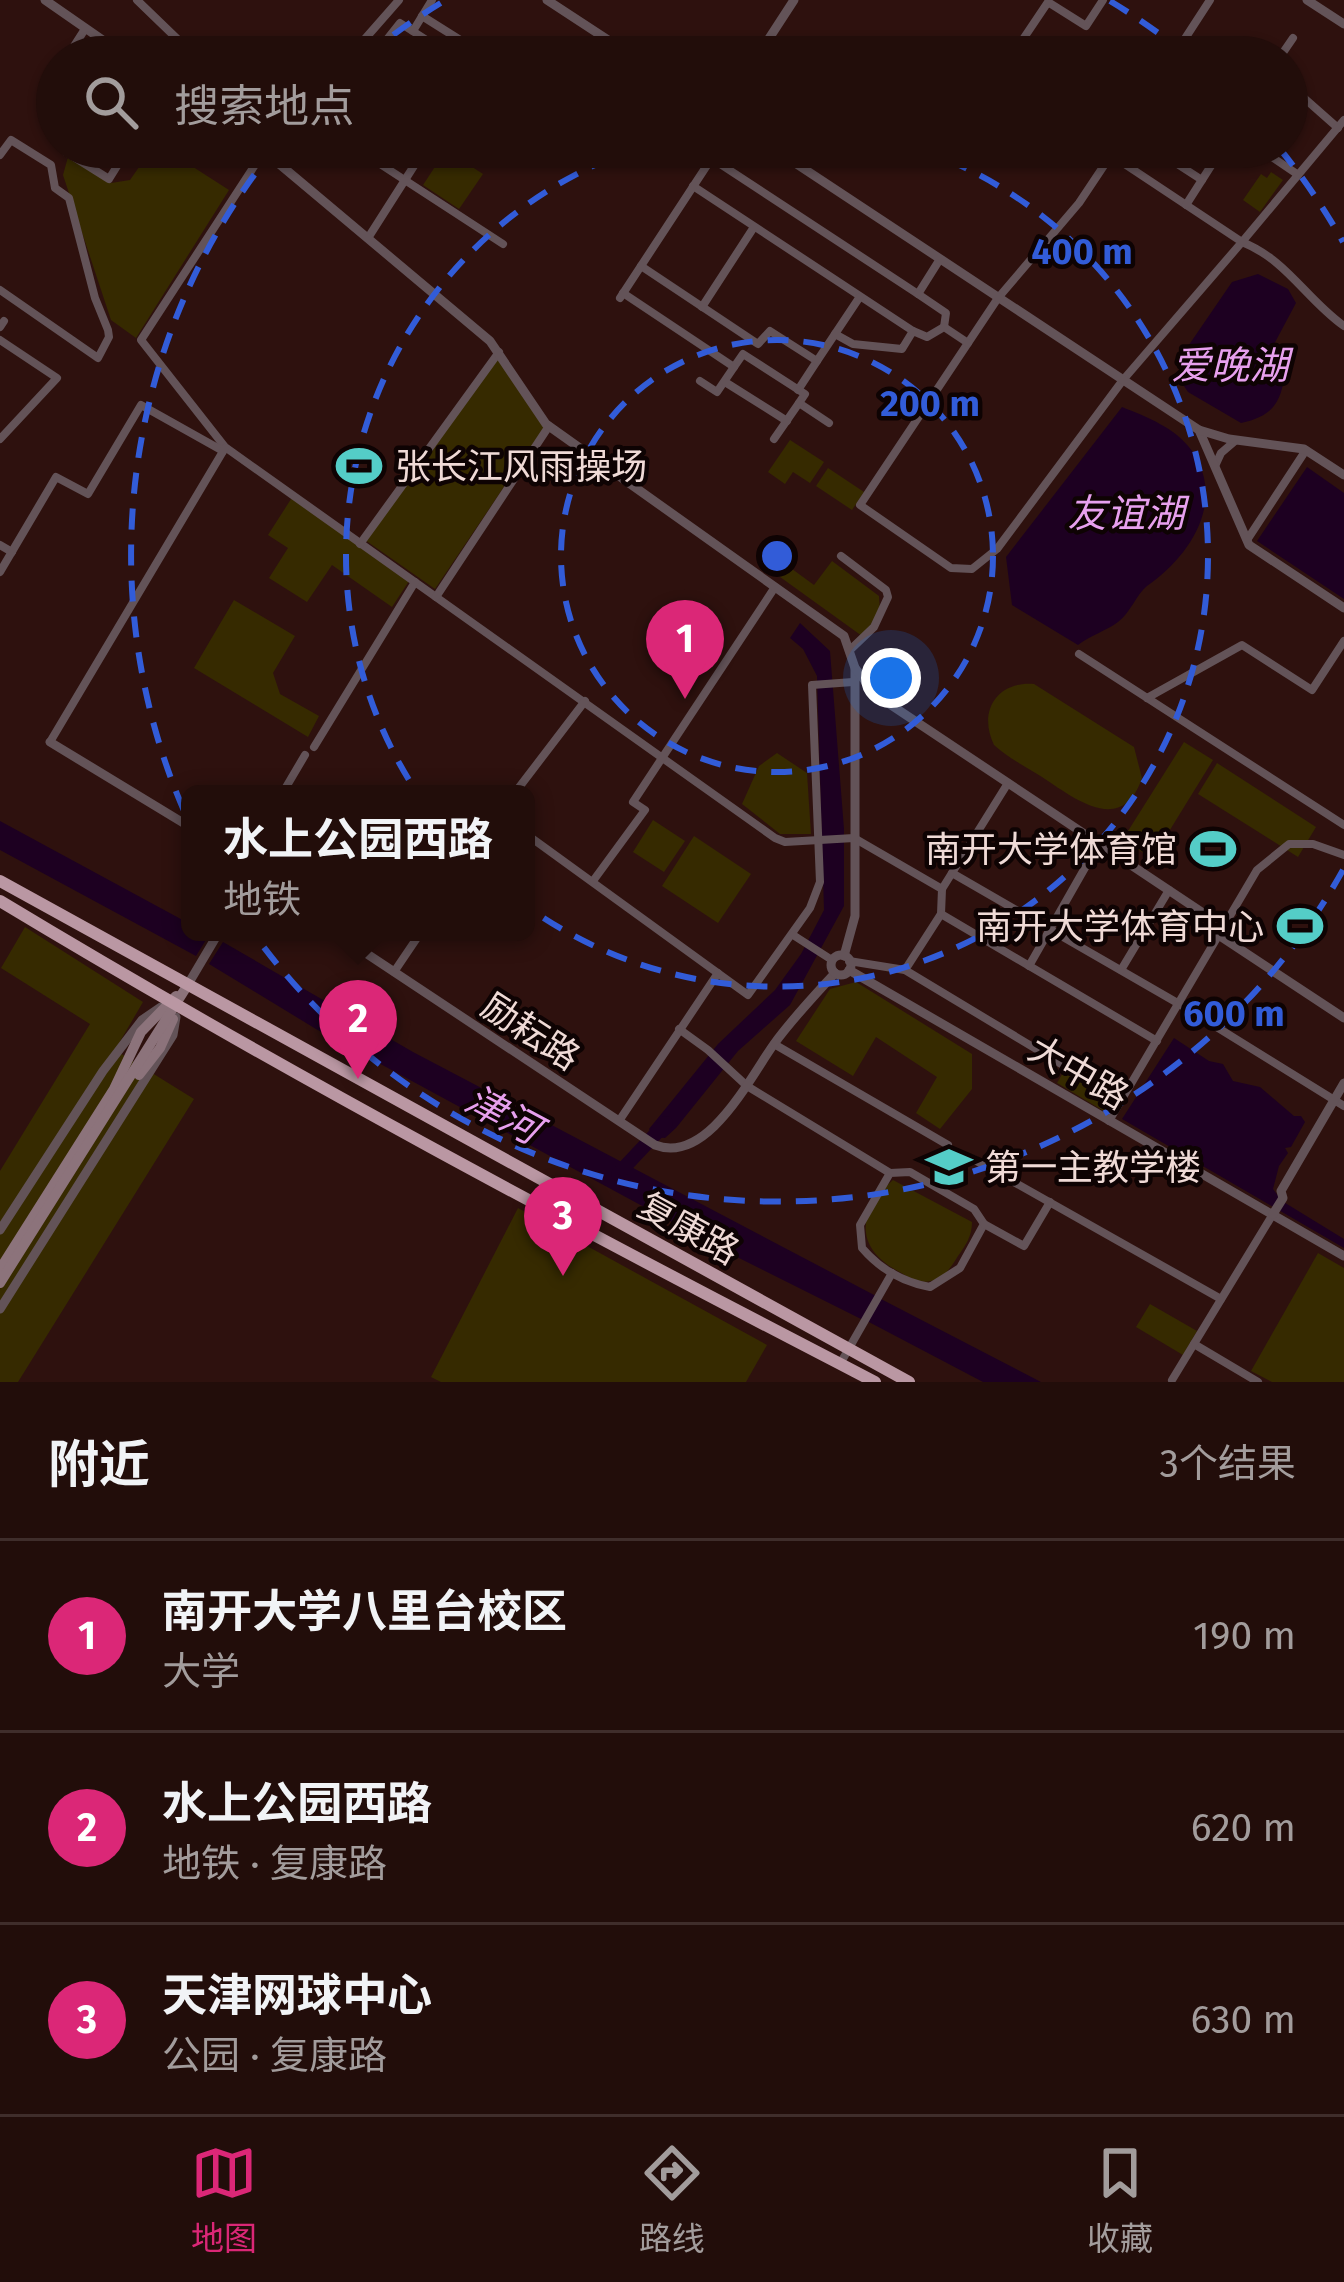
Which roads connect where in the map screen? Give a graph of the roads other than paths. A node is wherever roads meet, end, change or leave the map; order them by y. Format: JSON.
{"nodes":[{"id":1,"x":45,"y":0,"type":"edge"},
{"id":2,"x":137,"y":0,"type":"edge"},
{"id":3,"x":400,"y":0,"type":"edge"},
{"id":4,"x":432,"y":0,"type":"edge"},
{"id":5,"x":548,"y":0,"type":"edge"},
{"id":6,"x":794,"y":0,"type":"edge"},
{"id":7,"x":1103,"y":0,"type":"edge"},
{"id":8,"x":1210,"y":0,"type":"edge"},
{"id":9,"x":1307,"y":0,"type":"edge"},
{"id":10,"x":422,"y":16,"type":"junction"},
{"id":11,"x":1344,"y":24,"type":"edge"},
{"id":12,"x":85,"y":29,"type":"junction"},
{"id":13,"x":413,"y":31,"type":"junction"},
{"id":14,"x":80,"y":36,"type":"edge"},
{"id":15,"x":96,"y":36,"type":"edge"},
{"id":16,"x":174,"y":36,"type":"edge"},
{"id":17,"x":368,"y":36,"type":"edge"},
{"id":18,"x":391,"y":36,"type":"edge"},
{"id":19,"x":421,"y":36,"type":"edge"},
{"id":20,"x":452,"y":36,"type":"edge"},
{"id":21,"x":602,"y":36,"type":"edge"},
{"id":22,"x":771,"y":36,"type":"edge"},
{"id":23,"x":1026,"y":36,"type":"edge"},
{"id":24,"x":1187,"y":36,"type":"edge"},
{"id":25,"x":1308,"y":99,"type":"edge"},
{"id":26,"x":1341,"y":124,"type":"edge"},
{"id":27,"x":0,"y":155,"type":"edge"},
{"id":28,"x":36,"y":156,"type":"edge"},
{"id":29,"x":1308,"y":162,"type":"edge"},
{"id":30,"x":51,"y":168,"type":"edge"},
{"id":31,"x":91,"y":168,"type":"edge"},
{"id":32,"x":116,"y":168,"type":"edge"},
{"id":33,"x":250,"y":168,"type":"edge"},
{"id":34,"x":286,"y":168,"type":"edge"},
{"id":35,"x":386,"y":168,"type":"edge"},
{"id":36,"x":413,"y":168,"type":"edge"},
{"id":37,"x":705,"y":168,"type":"edge"},
{"id":38,"x":726,"y":168,"type":"edge"},
{"id":39,"x":803,"y":168,"type":"edge"},
{"id":40,"x":1102,"y":168,"type":"edge"},
{"id":41,"x":1136,"y":168,"type":"edge"},
{"id":42,"x":1186,"y":168,"type":"edge"},
{"id":43,"x":1210,"y":168,"type":"edge"},
{"id":44,"x":1288,"y":168,"type":"edge"},
{"id":45,"x":1302,"y":168,"type":"edge"},
{"id":46,"x":1297,"y":174,"type":"junction"},
{"id":47,"x":405,"y":180,"type":"junction"},
{"id":48,"x":1202,"y":180,"type":"junction"},
{"id":49,"x":693,"y":187,"type":"junction"},
{"id":50,"x":1186,"y":205,"type":"junction"},
{"id":51,"x":754,"y":227,"type":"junction"},
{"id":52,"x":368,"y":238,"type":"junction"},
{"id":53,"x":1242,"y":242,"type":"junction"},
{"id":54,"x":503,"y":244,"type":"dead end"},
{"id":55,"x":940,"y":259,"type":"junction"},
{"id":56,"x":641,"y":266,"type":"junction"},
{"id":57,"x":0,"y":290,"type":"edge"},
{"id":58,"x":918,"y":294,"type":"junction"},
{"id":59,"x":859,"y":298,"type":"dead end"},
{"id":60,"x":998,"y":298,"type":"junction"},
{"id":61,"x":702,"y":307,"type":"junction"},
{"id":62,"x":1344,"y":326,"type":"edge"},
{"id":63,"x":944,"y":327,"type":"junction"},
{"id":64,"x":914,"y":332,"type":"junction"},
{"id":65,"x":835,"y":334,"type":"junction"},
{"id":66,"x":0,"y":340,"type":"edge"},
{"id":67,"x":752,"y":340,"type":"junction"},
{"id":68,"x":968,"y":343,"type":"junction"},
{"id":69,"x":499,"y":352,"type":"junction"},
{"id":70,"x":743,"y":354,"type":"junction"},
{"id":71,"x":817,"y":361,"type":"junction"},
{"id":72,"x":734,"y":367,"type":"junction"},
{"id":73,"x":1123,"y":380,"type":"junction"},
{"id":74,"x":700,"y":381,"type":"dead end"},
{"id":75,"x":725,"y":382,"type":"junction"},
{"id":76,"x":798,"y":390,"type":"junction"},
{"id":77,"x":799,"y":403,"type":"junction"},
{"id":78,"x":787,"y":421,"type":"junction"},
{"id":79,"x":829,"y":423,"type":"dead end"},
{"id":80,"x":549,"y":426,"type":"junction"},
{"id":81,"x":1199,"y":430,"type":"junction"},
{"id":82,"x":0,"y":439,"type":"edge"},
{"id":83,"x":774,"y":440,"type":"dead end"},
{"id":84,"x":1236,"y":440,"type":"junction"},
{"id":85,"x":224,"y":449,"type":"junction"},
{"id":86,"x":1306,"y":450,"type":"junction"},
{"id":87,"x":1214,"y":467,"type":"junction"},
{"id":88,"x":1344,"y":474,"type":"edge"},
{"id":89,"x":1246,"y":541,"type":"junction"},
{"id":90,"x":360,"y":544,"type":"junction"},
{"id":91,"x":0,"y":545,"type":"edge"},
{"id":92,"x":12,"y":552,"type":"junction"},
{"id":93,"x":841,"y":556,"type":"dead end"},
{"id":94,"x":0,"y":572,"type":"edge"},
{"id":95,"x":415,"y":582,"type":"junction"},
{"id":96,"x":776,"y":586,"type":"junction"},
{"id":97,"x":436,"y":597,"type":"junction"},
{"id":98,"x":1344,"y":608,"type":"edge"},
{"id":99,"x":1344,"y":641,"type":"edge"},
{"id":100,"x":851,"y":650,"type":"junction"},
{"id":101,"x":1079,"y":654,"type":"dead end"},
{"id":102,"x":855,"y":668,"type":"junction"},
{"id":103,"x":854,"y":682,"type":"junction"},
{"id":104,"x":1148,"y":698,"type":"junction"},
{"id":105,"x":585,"y":701,"type":"junction"},
{"id":106,"x":50,"y":742,"type":"joint"},
{"id":107,"x":314,"y":747,"type":"dead end"},
{"id":108,"x":305,"y":755,"type":"dead end"},
{"id":109,"x":663,"y":756,"type":"junction"},
{"id":110,"x":1008,"y":782,"type":"junction"},
{"id":111,"x":287,"y":785,"type":"edge"},
{"id":112,"x":521,"y":785,"type":"edge"},
{"id":113,"x":181,"y":821,"type":"edge"},
{"id":114,"x":1344,"y":825,"type":"edge"},
{"id":115,"x":854,"y":838,"type":"junction"},
{"id":116,"x":535,"y":840,"type":"edge"},
{"id":117,"x":817,"y":841,"type":"junction"},
{"id":118,"x":1098,"y":845,"type":"junction"},
{"id":119,"x":1344,"y":855,"type":"edge"},
{"id":120,"x":952,"y":873,"type":"junction"},
{"id":121,"x":593,"y":880,"type":"junction"},
{"id":122,"x":0,"y":881,"type":"edge"},
{"id":123,"x":942,"y":890,"type":"junction"},
{"id":124,"x":1169,"y":890,"type":"junction"},
{"id":125,"x":0,"y":902,"type":"edge"},
{"id":126,"x":941,"y":914,"type":"junction"},
{"id":127,"x":1051,"y":930,"type":"junction"},
{"id":128,"x":793,"y":935,"type":"junction"},
{"id":129,"x":1220,"y":936,"type":"junction"},
{"id":130,"x":214,"y":941,"type":"edge"},
{"id":131,"x":348,"y":941,"type":"edge"},
{"id":132,"x":415,"y":941,"type":"edge"},
{"id":133,"x":840,"y":960,"type":"junction"},
{"id":134,"x":1029,"y":966,"type":"junction"},
{"id":135,"x":905,"y":970,"type":"junction"},
{"id":136,"x":1120,"y":970,"type":"junction"},
{"id":137,"x":394,"y":972,"type":"junction"},
{"id":138,"x":718,"y":973,"type":"junction"},
{"id":139,"x":187,"y":986,"type":"junction"},
{"id":140,"x":174,"y":1003,"type":"junction"},
{"id":141,"x":1181,"y":1005,"type":"junction"},
{"id":142,"x":1344,"y":1018,"type":"edge"},
{"id":143,"x":679,"y":1029,"type":"junction"},
{"id":144,"x":1157,"y":1041,"type":"junction"},
{"id":145,"x":774,"y":1044,"type":"junction"},
{"id":146,"x":1344,"y":1083,"type":"edge"},
{"id":147,"x":746,"y":1086,"type":"junction"},
{"id":148,"x":117,"y":1091,"type":"junction"},
{"id":149,"x":1121,"y":1100,"type":"junction"},
{"id":150,"x":1339,"y":1103,"type":"edge"},
{"id":151,"x":1109,"y":1120,"type":"junction"},
{"id":152,"x":619,"y":1121,"type":"junction"},
{"id":153,"x":948,"y":1144,"type":"dead end"},
{"id":154,"x":974,"y":1159,"type":"dead end"},
{"id":155,"x":890,"y":1173,"type":"junction"},
{"id":156,"x":1050,"y":1202,"type":"junction"},
{"id":157,"x":1274,"y":1212,"type":"junction"},
{"id":158,"x":984,"y":1224,"type":"junction"},
{"id":159,"x":0,"y":1231,"type":"edge"},
{"id":160,"x":20,"y":1245,"type":"junction"},
{"id":161,"x":1342,"y":1249,"type":"edge"},
{"id":162,"x":0,"y":1269,"type":"edge"},
{"id":163,"x":892,"y":1273,"type":"junction"},
{"id":164,"x":0,"y":1283,"type":"edge"},
{"id":165,"x":1221,"y":1299,"type":"junction"},
{"id":166,"x":0,"y":1310,"type":"edge"},
{"id":167,"x":852,"y":1344,"type":"junction"},
{"id":168,"x":1194,"y":1345,"type":"junction"},
{"id":169,"x":840,"y":1364,"type":"junction"},
{"id":170,"x":1172,"y":1380,"type":"edge"},
{"id":171,"x":874,"y":1382,"type":"edge"},
{"id":172,"x":908,"y":1382,"type":"edge"},
{"id":173,"x":1258,"y":1382,"type":"edge"}],
"edges":[{"from":1,"to":12,"type":"street"},
{"from":2,"to":16,"type":"street"},
{"from":3,"to":17,"type":"street"},
{"from":4,"to":10,"type":"street"},
{"from":5,"to":21,"type":"street"},
{"from":6,"to":22,"type":"street"},
{"from":7,"to":23,"type":"street"},
{"from":8,"to":24,"type":"street"},
{"from":9,"to":11,"type":"street"},
{"from":10,"to":13,"type":"street"},
{"from":10,"to":20,"type":"street"},
{"from":12,"to":14,"type":"street"},
{"from":12,"to":15,"type":"street"},
{"from":13,"to":18,"type":"street"},
{"from":13,"to":19,"type":"street"},
{"from":25,"to":26,"type":"street"},
{"from":26,"to":29,"type":"street"},
{"from":27,"to":28,"type":"street"},
{"from":30,"to":57,"type":"street"},
{"from":31,"to":32,"type":"street"},
{"from":33,"to":85,"type":"street"},
{"from":34,"to":52,"type":"street"},
{"from":35,"to":47,"type":"street"},
{"from":36,"to":47,"type":"street"},
{"from":37,"to":49,"type":"street"},
{"from":38,"to":58,"type":"street"},
{"from":39,"to":55,"type":"street"},
{"from":40,"to":60,"type":"street"},
{"from":41,"to":50,"type":"street"},
{"from":42,"to":48,"type":"street"},
{"from":43,"to":48,"type":"street"},
{"from":44,"to":46,"type":"street"},
{"from":45,"to":46,"type":"street"},
{"from":46,"to":53,"type":"street"},
{"from":47,"to":52,"type":"street"},
{"from":47,"to":54,"type":"street"},
{"from":48,"to":50,"type":"street"},
{"from":49,"to":51,"type":"street"},
{"from":49,"to":56,"type":"street"},
{"from":50,"to":53,"type":"street"},
{"from":51,"to":61,"type":"street"},
{"from":51,"to":64,"type":"street"},
{"from":52,"to":69,"type":"street"},
{"from":53,"to":62,"type":"street"},
{"from":53,"to":73,"type":"street"},
{"from":55,"to":58,"type":"street"},
{"from":55,"to":60,"type":"street"},
{"from":56,"to":61,"type":"street"},
{"from":56,"to":72,"type":"street"},
{"from":58,"to":63,"type":"street"},
{"from":59,"to":65,"type":"street"},
{"from":60,"to":68,"type":"street"},
{"from":60,"to":73,"type":"street"},
{"from":61,"to":67,"type":"street"},
{"from":63,"to":64,"type":"street"},
{"from":63,"to":68,"type":"street"},
{"from":64,"to":65,"type":"street"},
{"from":65,"to":71,"type":"street"},
{"from":66,"to":82,"type":"street"},
{"from":67,"to":70,"type":"street"},
{"from":67,"to":71,"type":"street"},
{"from":68,"to":73,"type":"street"},
{"from":69,"to":80,"type":"street"},
{"from":69,"to":90,"type":"street"},
{"from":70,"to":72,"type":"street"},
{"from":70,"to":76,"type":"street"},
{"from":71,"to":76,"type":"street"},
{"from":72,"to":75,"type":"street"},
{"from":73,"to":81,"type":"street"},
{"from":74,"to":75,"type":"street"},
{"from":75,"to":78,"type":"street"},
{"from":76,"to":77,"type":"street"},
{"from":77,"to":78,"type":"street"},
{"from":77,"to":79,"type":"street"},
{"from":78,"to":83,"type":"street"},
{"from":80,"to":96,"type":"street"},
{"from":80,"to":97,"type":"street"},
{"from":81,"to":84,"type":"street"},
{"from":81,"to":87,"type":"street"},
{"from":84,"to":86,"type":"street"},
{"from":84,"to":87,"type":"street"},
{"from":85,"to":90,"type":"street"},
{"from":85,"to":92,"type":"street"},
{"from":85,"to":106,"type":"street"},
{"from":86,"to":88,"type":"street"},
{"from":86,"to":89,"type":"street"},
{"from":87,"to":89,"type":"street"},
{"from":89,"to":98,"type":"street"},
{"from":90,"to":95,"type":"street"},
{"from":91,"to":92,"type":"street"},
{"from":92,"to":94,"type":"street"},
{"from":93,"to":100,"type":"street"},
{"from":95,"to":97,"type":"street"},
{"from":95,"to":107,"type":"street"},
{"from":96,"to":100,"type":"street"},
{"from":96,"to":109,"type":"street"},
{"from":97,"to":105,"type":"street"},
{"from":99,"to":104,"type":"street"},
{"from":100,"to":102,"type":"street"},
{"from":101,"to":104,"type":"street"},
{"from":102,"to":103,"type":"street"},
{"from":102,"to":110,"type":"street"},
{"from":103,"to":115,"type":"street"},
{"from":103,"to":117,"type":"street"},
{"from":104,"to":114,"type":"street"},
{"from":105,"to":109,"type":"street"},
{"from":105,"to":112,"type":"street"},
{"from":106,"to":113,"type":"street"},
{"from":108,"to":111,"type":"street"},
{"from":109,"to":117,"type":"street"},
{"from":109,"to":121,"type":"street"},
{"from":110,"to":118,"type":"street"},
{"from":110,"to":120,"type":"street"},
{"from":115,"to":117,"type":"street"},
{"from":115,"to":123,"type":"street"},
{"from":115,"to":133,"type":"street"},
{"from":116,"to":121,"type":"street"},
{"from":117,"to":128,"type":"street"},
{"from":118,"to":124,"type":"street"},
{"from":118,"to":127,"type":"street"},
{"from":119,"to":129,"type":"street"},
{"from":120,"to":123,"type":"street"},
{"from":120,"to":127,"type":"street"},
{"from":121,"to":138,"type":"street"},
{"from":122,"to":139,"type":"highway","name":"复康路"},
{"from":123,"to":126,"type":"street"},
{"from":124,"to":129,"type":"street"},
{"from":124,"to":136,"type":"street"},
{"from":125,"to":140,"type":"highway","name":"复康路"},
{"from":126,"to":134,"type":"street"},
{"from":126,"to":135,"type":"street"},
{"from":127,"to":134,"type":"street"},
{"from":127,"to":136,"type":"street"},
{"from":128,"to":133,"type":"street"},
{"from":128,"to":138,"type":"street"},
{"from":129,"to":141,"type":"street"},
{"from":129,"to":142,"type":"street"},
{"from":130,"to":139,"type":"street"},
{"from":131,"to":137,"type":"street","name":"励耘路"},
{"from":132,"to":137,"type":"street"},
{"from":133,"to":135,"type":"street"},
{"from":133,"to":145,"type":"street"},
{"from":133,"to":151,"type":"street","name":"大中路"},
{"from":134,"to":144,"type":"street"},
{"from":135,"to":149,"type":"street"},
{"from":136,"to":141,"type":"street"},
{"from":137,"to":152,"type":"street","name":"励耘路"},
{"from":138,"to":143,"type":"street"},
{"from":139,"to":140,"type":"main road"},
{"from":139,"to":167,"type":"highway","name":"复康路"},
{"from":140,"to":148,"type":"main road"},
{"from":140,"to":148,"type":"main road"},
{"from":140,"to":159,"type":"street"},
{"from":140,"to":166,"type":"street"},
{"from":140,"to":169,"type":"highway","name":"复康路"},
{"from":141,"to":144,"type":"street"},
{"from":141,"to":150,"type":"street"},
{"from":143,"to":147,"type":"street"},
{"from":143,"to":152,"type":"street"},
{"from":144,"to":149,"type":"street"},
{"from":145,"to":147,"type":"street"},
{"from":145,"to":153,"type":"street"},
{"from":146,"to":150,"type":"street"},
{"from":147,"to":152,"type":"street","name":"励耘路"},
{"from":147,"to":155,"type":"street"},
{"from":148,"to":160,"type":"main road"},
{"from":149,"to":151,"type":"street"},
{"from":150,"to":157,"type":"street"},
{"from":151,"to":157,"type":"street","name":"大中路"},
{"from":154,"to":156,"type":"street"},
{"from":155,"to":158,"type":"street"},
{"from":155,"to":163,"type":"street"},
{"from":156,"to":158,"type":"street"},
{"from":156,"to":165,"type":"street"},
{"from":157,"to":161,"type":"street","name":"大中路"},
{"from":157,"to":165,"type":"street"},
{"from":158,"to":163,"type":"street"},
{"from":159,"to":160,"type":"street"},
{"from":160,"to":162,"type":"main road"},
{"from":160,"to":164,"type":"main road"},
{"from":163,"to":167,"type":"street"},
{"from":165,"to":168,"type":"street"},
{"from":167,"to":169,"type":"street"},
{"from":167,"to":172,"type":"highway","name":"复康路"},
{"from":168,"to":170,"type":"street"},
{"from":168,"to":173,"type":"street"},
{"from":169,"to":171,"type":"highway","name":"复康路"}]}
